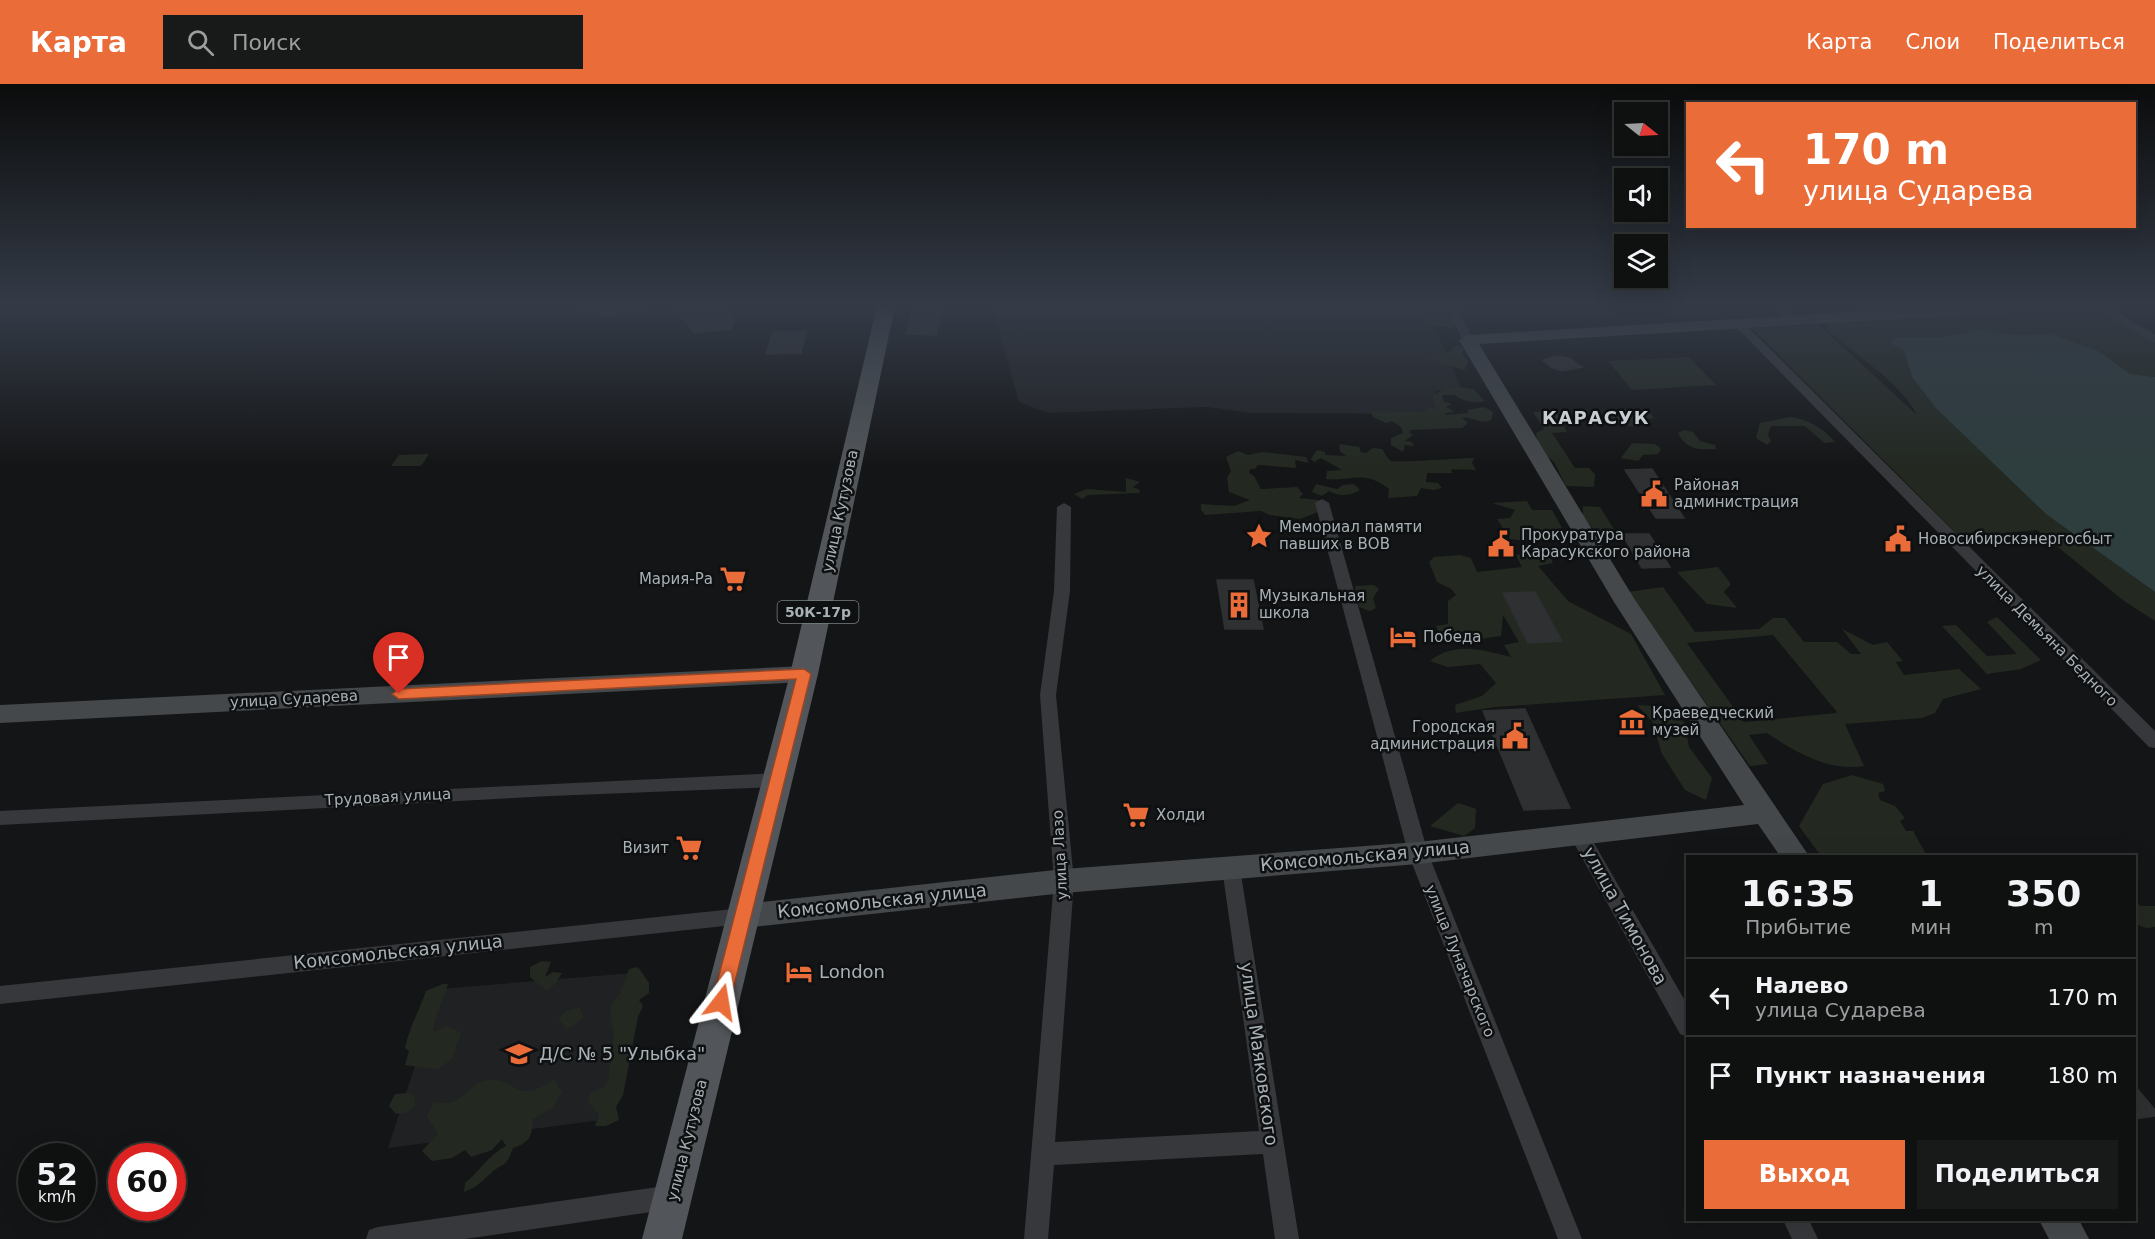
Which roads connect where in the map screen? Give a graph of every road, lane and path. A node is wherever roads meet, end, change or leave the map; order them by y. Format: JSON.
{"nodes":[{"id":1,"x":874,"y":360,"type":"edge"},
{"id":2,"x":1480,"y":360,"type":"edge"},
{"id":3,"x":1775,"y":360,"type":"edge"},
{"id":4,"x":1322,"y":503,"type":"dead end"},
{"id":5,"x":1064,"y":507,"type":"dead end"},
{"id":6,"x":804,"y":674,"type":"junction"},
{"id":7,"x":0,"y":714,"type":"edge"},
{"id":8,"x":2155,"y":742,"type":"edge"},
{"id":9,"x":777,"y":780,"type":"junction"},
{"id":10,"x":1764,"y":813,"type":"junction"},
{"id":11,"x":0,"y":818,"type":"edge"},
{"id":12,"x":1580,"y":836,"type":"junction"},
{"id":13,"x":1418,"y":853,"type":"junction"},
{"id":14,"x":1794,"y":855,"type":"edge"},
{"id":15,"x":1232,"y":868,"type":"junction"},
{"id":16,"x":1064,"y":881,"type":"junction"},
{"id":17,"x":743,"y":916,"type":"junction"},
{"id":18,"x":0,"y":995,"type":"edge"},
{"id":19,"x":1686,"y":1023,"type":"edge"},
{"id":20,"x":1272,"y":1142,"type":"junction"},
{"id":21,"x":1043,"y":1154,"type":"junction"},
{"id":22,"x":673,"y":1197,"type":"junction"},
{"id":23,"x":1796,"y":1221,"type":"edge"},
{"id":24,"x":2058,"y":1221,"type":"edge"},
{"id":25,"x":378,"y":1239,"type":"edge"},
{"id":26,"x":662,"y":1239,"type":"edge"},
{"id":27,"x":1036,"y":1239,"type":"edge"},
{"id":28,"x":1287,"y":1239,"type":"edge"},
{"id":29,"x":1570,"y":1239,"type":"edge"},
{"id":30,"x":1806,"y":1239,"type":"edge"},
{"id":31,"x":2071,"y":1239,"type":"edge"}],
"edges":[{"from":1,"to":6,"type":"main road","name":"улица Кутузова","number":"50К-17р"},
{"from":2,"to":10,"type":"street"},
{"from":3,"to":8,"type":"street","name":"улица Демьяна Бедного"},
{"from":4,"to":13,"type":"street","name":"улица Луначарского"},
{"from":5,"to":16,"type":"street","name":"улица Лазо"},
{"from":6,"to":7,"type":"street","name":"улица Сударева"},
{"from":6,"to":9,"type":"main road","name":"улица Кутузова","number":"50К-17р"},
{"from":9,"to":11,"type":"street","name":"Трудовая улица"},
{"from":9,"to":17,"type":"main road","name":"улица Кутузова","number":"50К-17р"},
{"from":10,"to":12,"type":"street","name":"Комсомольская улица"},
{"from":10,"to":14,"type":"street"},
{"from":12,"to":13,"type":"street","name":"Комсомольская улица"},
{"from":12,"to":19,"type":"street","name":"улица Тимонова"},
{"from":13,"to":15,"type":"street","name":"Комсомольская улица"},
{"from":13,"to":29,"type":"street","name":"улица Луначарского"},
{"from":15,"to":16,"type":"street","name":"Комсомольская улица"},
{"from":15,"to":20,"type":"street","name":"улица Маяковского"},
{"from":16,"to":17,"type":"street","name":"Комсомольская улица"},
{"from":16,"to":21,"type":"street","name":"улица Лазо"},
{"from":17,"to":18,"type":"street","name":"Комсомольская улица"},
{"from":17,"to":22,"type":"main road","name":"улица Кутузова","number":"50К-17р"},
{"from":20,"to":21,"type":"street"},
{"from":20,"to":28,"type":"street","name":"улица Маяковского"},
{"from":21,"to":27,"type":"street","name":"улица Лазо"},
{"from":22,"to":25,"type":"street"},
{"from":22,"to":26,"type":"main road","name":"улица Кутузова","number":"50К-17р"},
{"from":23,"to":30,"type":"street"},
{"from":24,"to":31,"type":"street"}]}
